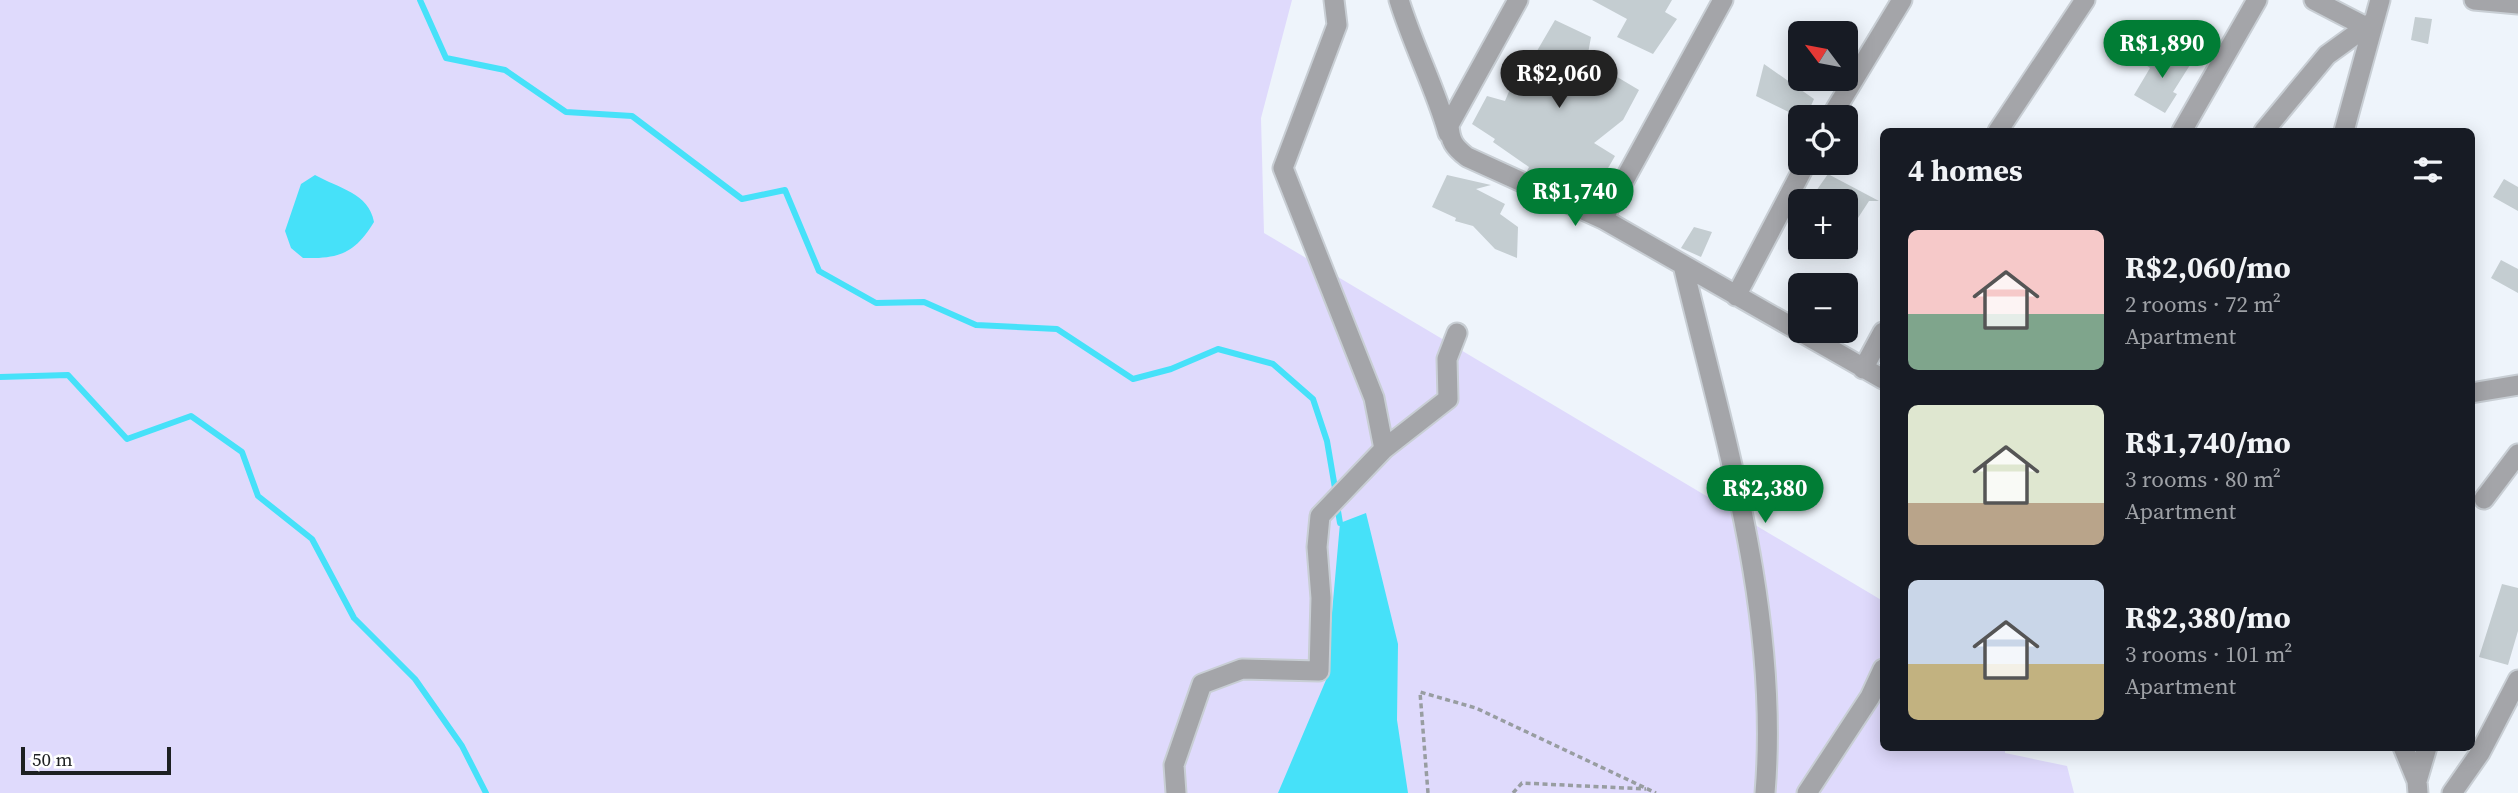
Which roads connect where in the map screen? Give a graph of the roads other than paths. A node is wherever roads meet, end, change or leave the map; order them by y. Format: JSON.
{"nodes":[{"id":1,"x":1334,"y":0,"type":"edge"},
{"id":2,"x":1399,"y":0,"type":"edge"},
{"id":3,"x":1518,"y":0,"type":"edge"},
{"id":4,"x":1723,"y":0,"type":"edge"},
{"id":5,"x":1902,"y":0,"type":"edge"},
{"id":6,"x":2085,"y":0,"type":"edge"},
{"id":7,"x":2257,"y":0,"type":"edge"},
{"id":8,"x":2314,"y":0,"type":"edge"},
{"id":9,"x":2380,"y":0,"type":"edge"},
{"id":10,"x":2474,"y":0,"type":"edge"},
{"id":11,"x":2518,"y":4,"type":"edge"},
{"id":12,"x":2370,"y":24,"type":"junction"},
{"id":13,"x":1839,"y":105,"type":"edge"},
{"id":14,"x":1999,"y":128,"type":"edge"},
{"id":15,"x":2184,"y":128,"type":"edge"},
{"id":16,"x":2266,"y":128,"type":"edge"},
{"id":17,"x":2345,"y":128,"type":"edge"},
{"id":18,"x":1450,"y":138,"type":"junction"},
{"id":19,"x":1800,"y":175,"type":"edge"},
{"id":20,"x":1603,"y":219,"type":"junction"},
{"id":21,"x":1683,"y":265,"type":"junction"},
{"id":22,"x":1736,"y":296,"type":"junction"},
{"id":23,"x":1457,"y":333,"type":"dead end"},
{"id":24,"x":1880,"y":338,"type":"edge"},
{"id":25,"x":1863,"y":369,"type":"junction"},
{"id":26,"x":1880,"y":378,"type":"edge"},
{"id":27,"x":2518,"y":385,"type":"edge"},
{"id":28,"x":2475,"y":392,"type":"edge"},
{"id":29,"x":1384,"y":449,"type":"junction"},
{"id":30,"x":2518,"y":454,"type":"edge"},
{"id":31,"x":2484,"y":499,"type":"dead end"},
{"id":32,"x":1880,"y":675,"type":"edge"},
{"id":33,"x":2518,"y":680,"type":"edge"},
{"id":34,"x":2404,"y":751,"type":"edge"},
{"id":35,"x":2426,"y":751,"type":"edge"},
{"id":36,"x":2418,"y":787,"type":"edge"},
{"id":37,"x":1176,"y":793,"type":"edge"},
{"id":38,"x":1765,"y":793,"type":"edge"},
{"id":39,"x":1807,"y":793,"type":"edge"},
{"id":40,"x":2452,"y":793,"type":"edge"}],
"edges":[{"from":1,"to":29,"type":"street"},
{"from":2,"to":18,"type":"street"},
{"from":3,"to":18,"type":"street"},
{"from":4,"to":20,"type":"street"},
{"from":5,"to":13,"type":"street"},
{"from":6,"to":14,"type":"street"},
{"from":7,"to":15,"type":"street"},
{"from":8,"to":12,"type":"street"},
{"from":9,"to":12,"type":"street"},
{"from":10,"to":11,"type":"street"},
{"from":12,"to":16,"type":"street"},
{"from":12,"to":17,"type":"street"},
{"from":18,"to":20,"type":"street"},
{"from":19,"to":22,"type":"street"},
{"from":20,"to":21,"type":"street"},
{"from":21,"to":22,"type":"street"},
{"from":21,"to":38,"type":"street"},
{"from":22,"to":25,"type":"street"},
{"from":23,"to":29,"type":"street"},
{"from":24,"to":25,"type":"street"},
{"from":25,"to":26,"type":"street"},
{"from":27,"to":28,"type":"street"},
{"from":29,"to":37,"type":"street"},
{"from":30,"to":31,"type":"street"},
{"from":32,"to":39,"type":"street"},
{"from":33,"to":40,"type":"street"},
{"from":34,"to":36,"type":"street"},
{"from":35,"to":36,"type":"street"}]}
